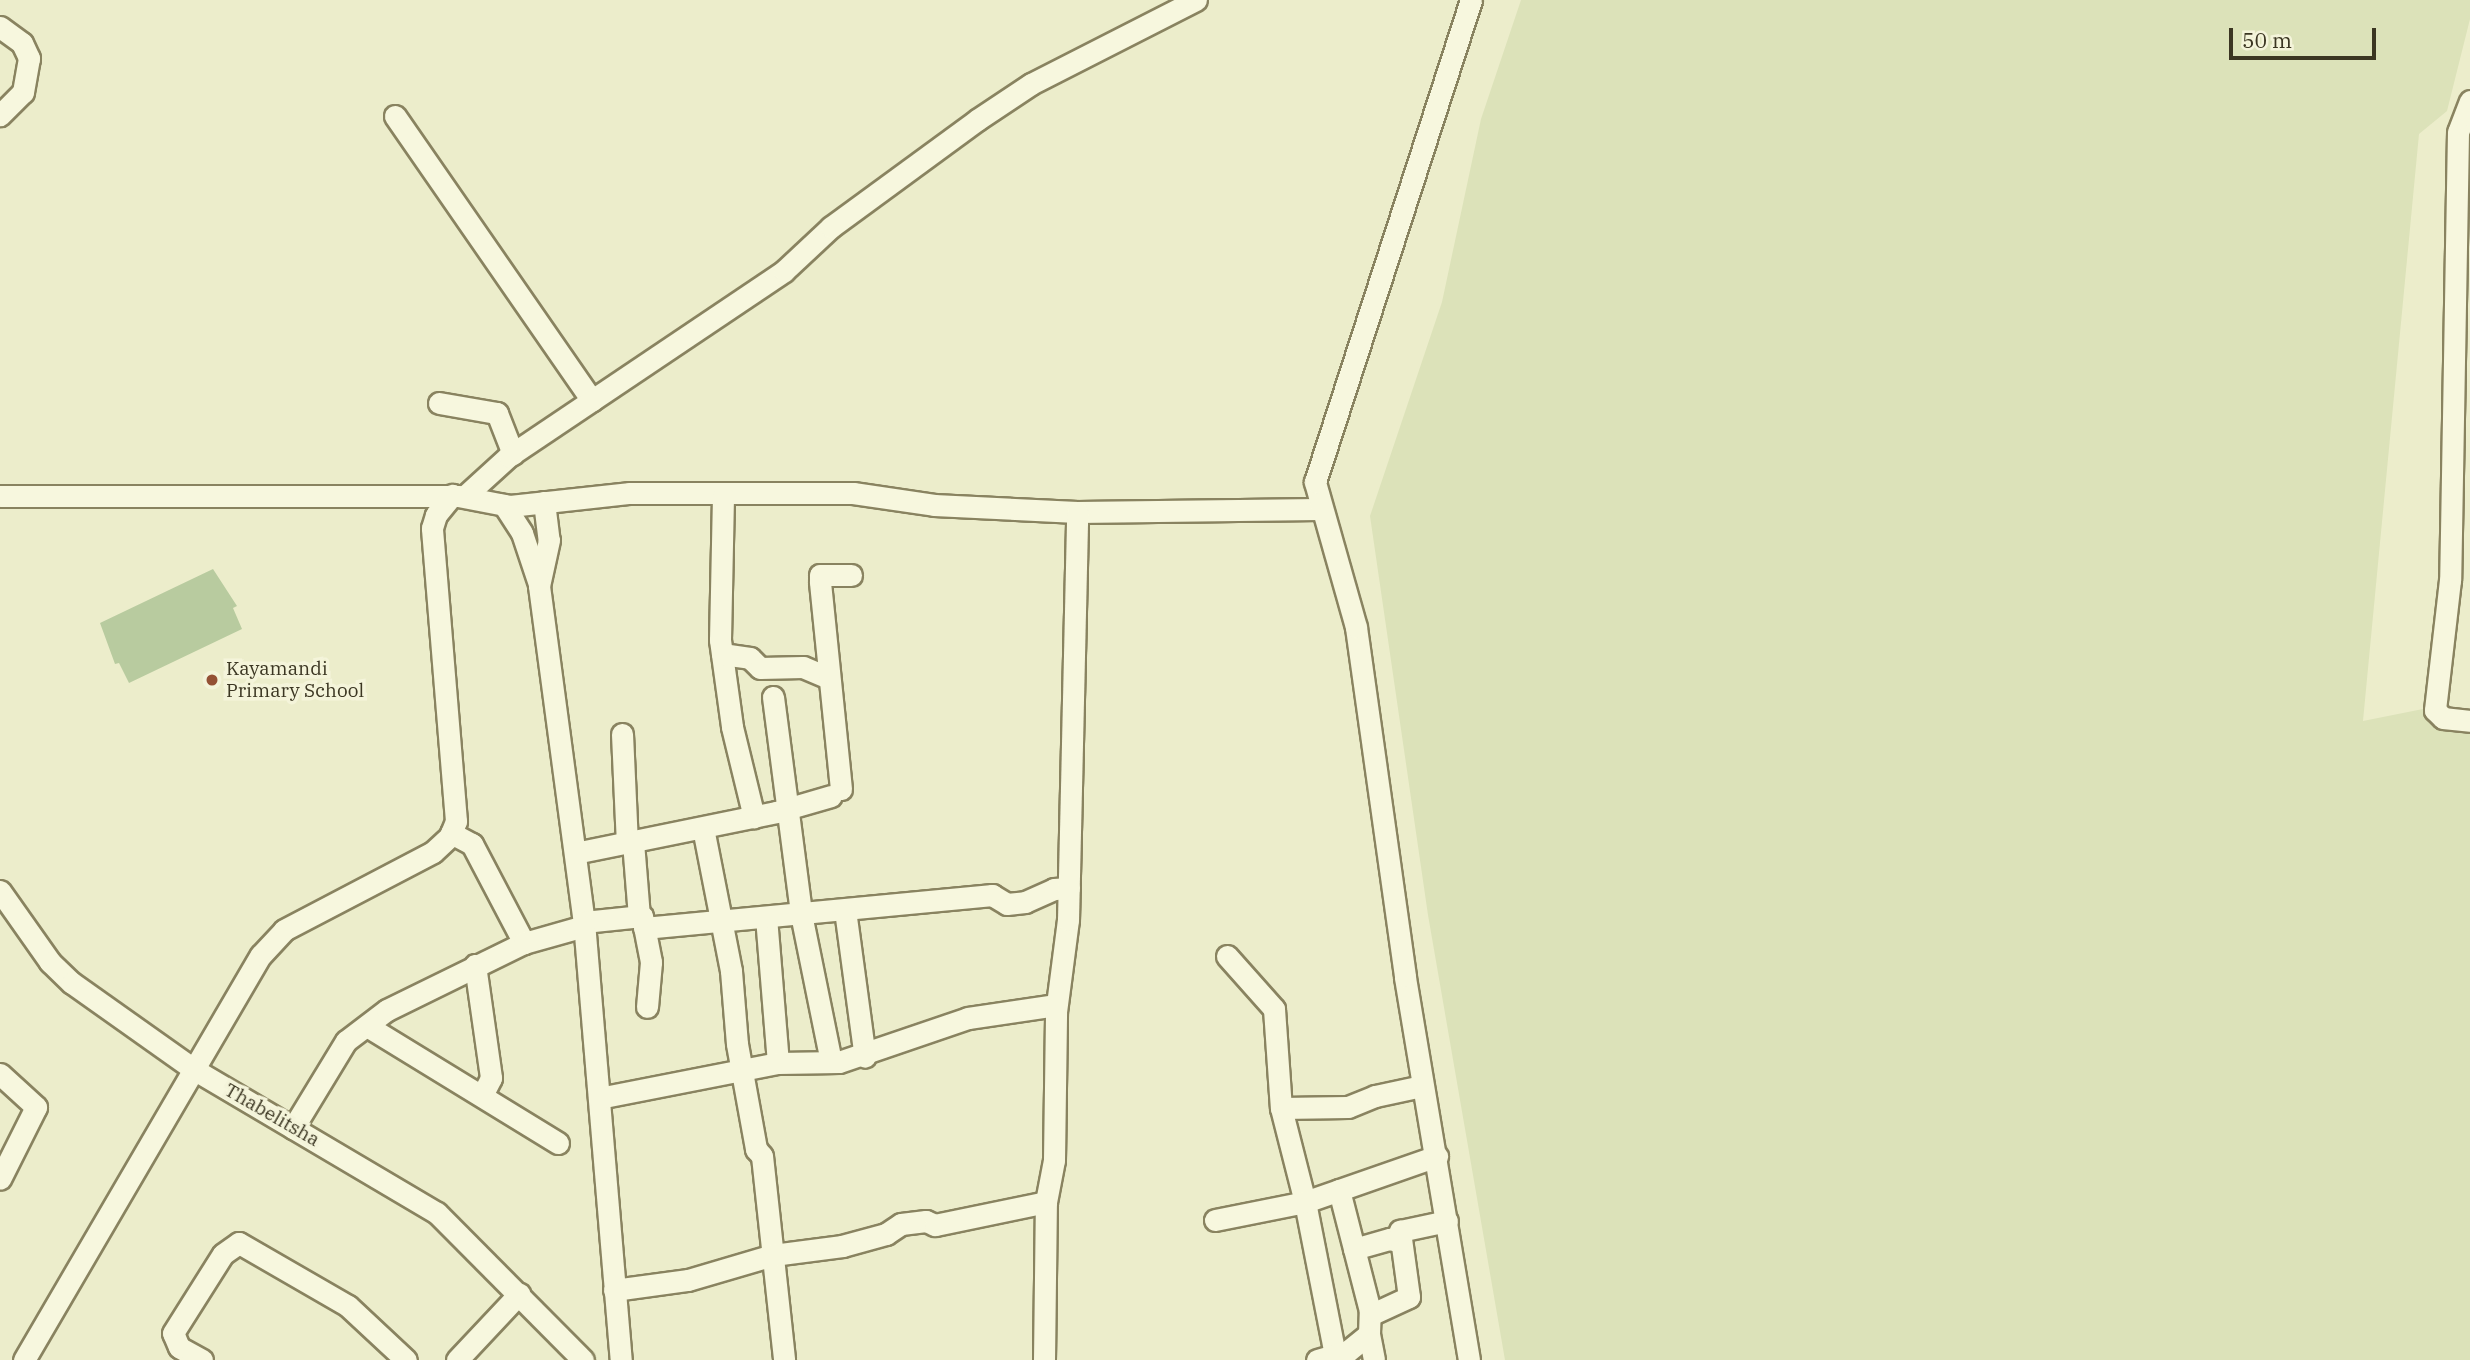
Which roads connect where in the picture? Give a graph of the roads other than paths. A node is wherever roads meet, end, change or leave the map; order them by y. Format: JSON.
{"nodes":[{"id":1,"x":1196,"y":0,"type":"edge"},
{"id":2,"x":1471,"y":0,"type":"edge"},
{"id":3,"x":0,"y":27,"type":"edge"},
{"id":4,"x":2470,"y":101,"type":"edge"},
{"id":5,"x":0,"y":115,"type":"edge"},
{"id":6,"x":395,"y":116,"type":"dead end"},
{"id":7,"x":592,"y":401,"type":"junction"},
{"id":8,"x":439,"y":403,"type":"dead end"},
{"id":9,"x":513,"y":454,"type":"junction"},
{"id":10,"x":0,"y":496,"type":"edge"},
{"id":11,"x":458,"y":496,"type":"junction"},
{"id":12,"x":723,"y":496,"type":"junction"},
{"id":13,"x":544,"y":502,"type":"junction"},
{"id":14,"x":504,"y":505,"type":"junction"},
{"id":15,"x":1319,"y":509,"type":"junction"},
{"id":16,"x":1077,"y":512,"type":"junction"},
{"id":17,"x":851,"y":575,"type":"dead end"},
{"id":18,"x":539,"y":586,"type":"junction"},
{"id":19,"x":722,"y":654,"type":"junction"},
{"id":20,"x":826,"y":677,"type":"junction"},
{"id":21,"x":773,"y":697,"type":"dead end"},
{"id":22,"x":2470,"y":720,"type":"edge"},
{"id":23,"x":622,"y":734,"type":"dead end"},
{"id":24,"x":785,"y":808,"type":"junction"},
{"id":25,"x":754,"y":817,"type":"junction"},
{"id":26,"x":704,"y":828,"type":"junction"},
{"id":27,"x":451,"y":833,"type":"junction"},
{"id":28,"x":630,"y":842,"type":"junction"},
{"id":29,"x":575,"y":853,"type":"junction"},
{"id":30,"x":1069,"y":888,"type":"junction"},
{"id":31,"x":0,"y":891,"type":"edge"},
{"id":32,"x":845,"y":910,"type":"junction"},
{"id":33,"x":801,"y":914,"type":"junction"},
{"id":34,"x":766,"y":916,"type":"junction"},
{"id":35,"x":722,"y":920,"type":"junction"},
{"id":36,"x":642,"y":923,"type":"junction"},
{"id":37,"x":584,"y":924,"type":"junction"},
{"id":38,"x":524,"y":943,"type":"junction"},
{"id":39,"x":1227,"y":956,"type":"dead end"},
{"id":40,"x":475,"y":965,"type":"junction"},
{"id":41,"x":1056,"y":1005,"type":"junction"},
{"id":42,"x":647,"y":1007,"type":"dead end"},
{"id":43,"x":367,"y":1026,"type":"junction"},
{"id":44,"x":865,"y":1057,"type":"junction"},
{"id":45,"x":831,"y":1062,"type":"junction"},
{"id":46,"x":778,"y":1063,"type":"junction"},
{"id":47,"x":743,"y":1069,"type":"junction"},
{"id":48,"x":195,"y":1070,"type":"junction"},
{"id":49,"x":0,"y":1074,"type":"edge"},
{"id":50,"x":1422,"y":1086,"type":"junction"},
{"id":51,"x":482,"y":1096,"type":"junction"},
{"id":52,"x":599,"y":1098,"type":"junction"},
{"id":53,"x":1281,"y":1108,"type":"junction"},
{"id":54,"x":293,"y":1128,"type":"junction"},
{"id":55,"x":558,"y":1143,"type":"dead end"},
{"id":56,"x":1437,"y":1156,"type":"junction"},
{"id":57,"x":0,"y":1179,"type":"edge"},
{"id":58,"x":1339,"y":1190,"type":"junction"},
{"id":59,"x":1046,"y":1202,"type":"junction"},
{"id":60,"x":1306,"y":1202,"type":"junction"},
{"id":61,"x":1214,"y":1220,"type":"dead end"},
{"id":62,"x":1447,"y":1221,"type":"junction"},
{"id":63,"x":1401,"y":1242,"type":"junction"},
{"id":64,"x":1354,"y":1249,"type":"junction"},
{"id":65,"x":773,"y":1255,"type":"junction"},
{"id":66,"x":614,"y":1290,"type":"junction"},
{"id":67,"x":519,"y":1294,"type":"junction"},
{"id":68,"x":1369,"y":1325,"type":"junction"},
{"id":69,"x":1329,"y":1358,"type":"edge"},
{"id":70,"x":24,"y":1360,"type":"edge"},
{"id":71,"x":202,"y":1360,"type":"edge"},
{"id":72,"x":406,"y":1360,"type":"edge"},
{"id":73,"x":457,"y":1360,"type":"edge"},
{"id":74,"x":583,"y":1360,"type":"edge"},
{"id":75,"x":621,"y":1360,"type":"edge"},
{"id":76,"x":784,"y":1360,"type":"edge"},
{"id":77,"x":1045,"y":1360,"type":"edge"},
{"id":78,"x":1374,"y":1360,"type":"edge"},
{"id":79,"x":1469,"y":1360,"type":"edge"}],
"edges":[{"from":1,"to":7,"type":"street"},
{"from":2,"to":15,"type":"street"},
{"from":3,"to":5,"type":"street"},
{"from":4,"to":22,"type":"street"},
{"from":6,"to":7,"type":"street"},
{"from":7,"to":9,"type":"street"},
{"from":8,"to":9,"type":"street"},
{"from":9,"to":11,"type":"street"},
{"from":10,"to":11,"type":"street"},
{"from":11,"to":14,"type":"street"},
{"from":11,"to":27,"type":"street"},
{"from":12,"to":13,"type":"street"},
{"from":12,"to":16,"type":"street"},
{"from":12,"to":19,"type":"street"},
{"from":13,"to":14,"type":"street"},
{"from":13,"to":18,"type":"street"},
{"from":14,"to":18,"type":"street"},
{"from":15,"to":16,"type":"street"},
{"from":15,"to":50,"type":"street"},
{"from":16,"to":30,"type":"street"},
{"from":17,"to":20,"type":"street"},
{"from":18,"to":29,"type":"street"},
{"from":19,"to":20,"type":"street"},
{"from":19,"to":25,"type":"street"},
{"from":20,"to":24,"type":"street"},
{"from":21,"to":24,"type":"street"},
{"from":23,"to":28,"type":"street"},
{"from":24,"to":25,"type":"street"},
{"from":24,"to":33,"type":"street"},
{"from":25,"to":26,"type":"street"},
{"from":26,"to":28,"type":"street"},
{"from":26,"to":35,"type":"street"},
{"from":27,"to":38,"type":"street"},
{"from":27,"to":48,"type":"street"},
{"from":28,"to":29,"type":"street"},
{"from":28,"to":36,"type":"street"},
{"from":29,"to":37,"type":"street"},
{"from":30,"to":32,"type":"street"},
{"from":30,"to":41,"type":"street"},
{"from":31,"to":48,"type":"street","name":"Thabelitsha"},
{"from":32,"to":33,"type":"street"},
{"from":32,"to":44,"type":"street"},
{"from":33,"to":34,"type":"street"},
{"from":33,"to":45,"type":"street"},
{"from":34,"to":35,"type":"street"},
{"from":34,"to":46,"type":"street"},
{"from":35,"to":36,"type":"street"},
{"from":35,"to":47,"type":"street"},
{"from":36,"to":37,"type":"street"},
{"from":36,"to":42,"type":"street"},
{"from":37,"to":38,"type":"street"},
{"from":37,"to":52,"type":"street"},
{"from":38,"to":40,"type":"street"},
{"from":39,"to":53,"type":"street"},
{"from":40,"to":43,"type":"street"},
{"from":40,"to":51,"type":"street"},
{"from":41,"to":44,"type":"street"},
{"from":41,"to":59,"type":"street"},
{"from":43,"to":51,"type":"street"},
{"from":43,"to":54,"type":"street"},
{"from":44,"to":45,"type":"street"},
{"from":45,"to":46,"type":"street"},
{"from":46,"to":47,"type":"street"},
{"from":47,"to":52,"type":"street"},
{"from":47,"to":65,"type":"street"},
{"from":48,"to":54,"type":"street","name":"Thabelitsha"},
{"from":48,"to":70,"type":"street"},
{"from":49,"to":57,"type":"street"},
{"from":50,"to":53,"type":"street"},
{"from":50,"to":56,"type":"street"},
{"from":51,"to":55,"type":"street"},
{"from":52,"to":66,"type":"street"},
{"from":53,"to":60,"type":"street"},
{"from":54,"to":67,"type":"street","name":"Thabelitsha"},
{"from":56,"to":58,"type":"street"},
{"from":56,"to":62,"type":"street"},
{"from":58,"to":60,"type":"street"},
{"from":58,"to":64,"type":"street"},
{"from":59,"to":65,"type":"street"},
{"from":59,"to":77,"type":"street"},
{"from":60,"to":61,"type":"street"},
{"from":60,"to":69,"type":"street"},
{"from":62,"to":63,"type":"street"},
{"from":62,"to":79,"type":"street"},
{"from":63,"to":64,"type":"street"},
{"from":63,"to":68,"type":"street"},
{"from":64,"to":68,"type":"street"},
{"from":65,"to":66,"type":"street"},
{"from":65,"to":76,"type":"street"},
{"from":66,"to":75,"type":"street"},
{"from":67,"to":73,"type":"street"},
{"from":67,"to":74,"type":"street","name":"Thabelitsha"},
{"from":68,"to":69,"type":"street"},
{"from":68,"to":78,"type":"street"},
{"from":71,"to":72,"type":"street"}]}
